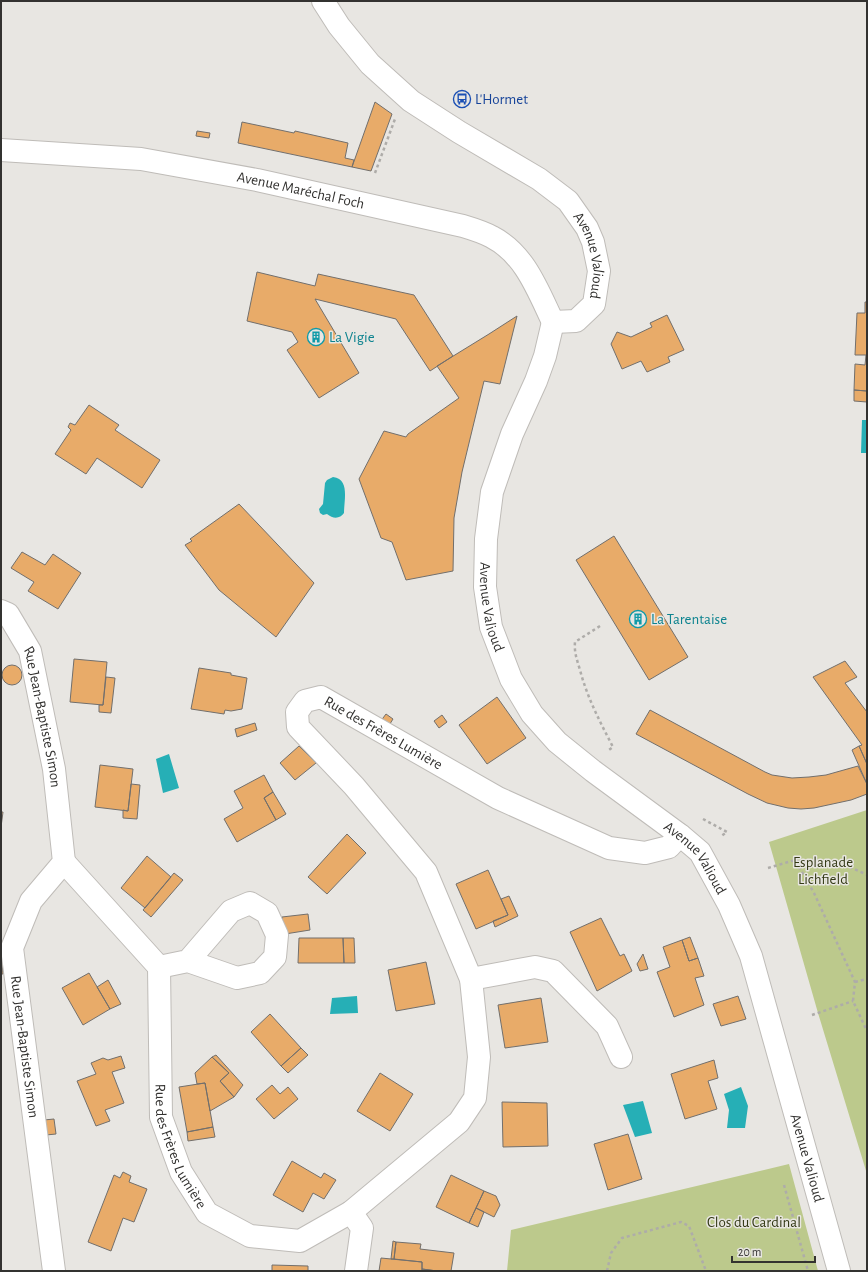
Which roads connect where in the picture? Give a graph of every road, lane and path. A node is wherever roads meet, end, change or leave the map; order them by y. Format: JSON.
{"nodes":[{"id":1,"x":323,"y":1,"type":"edge"},
{"id":2,"x":394,"y":120,"type":"dead end"},
{"id":3,"x":1,"y":150,"type":"edge"},
{"id":4,"x":375,"y":173,"type":"dead end"},
{"id":5,"x":552,"y":322,"type":"junction"},
{"id":6,"x":1,"y":611,"type":"edge"},
{"id":7,"x":600,"y":626,"type":"dead end"},
{"id":8,"x":608,"y":750,"type":"dead end"},
{"id":9,"x":680,"y":835,"type":"junction"},
{"id":10,"x":795,"y":860,"type":"junction"},
{"id":11,"x":64,"y":862,"type":"junction"},
{"id":12,"x":768,"y":868,"type":"dead end"},
{"id":13,"x":867,"y":875,"type":"edge"},
{"id":14,"x":188,"y":961,"type":"dead end"},
{"id":15,"x":159,"y":967,"type":"junction"},
{"id":16,"x":470,"y":979,"type":"junction"},
{"id":17,"x":867,"y":979,"type":"edge"},
{"id":18,"x":855,"y":982,"type":"junction"},
{"id":19,"x":853,"y":1001,"type":"junction"},
{"id":20,"x":812,"y":1015,"type":"dead end"},
{"id":21,"x":867,"y":1031,"type":"edge"},
{"id":22,"x":621,"y":1057,"type":"dead end"},
{"id":23,"x":784,"y":1185,"type":"dead end"},
{"id":24,"x":351,"y":1212,"type":"junction"},
{"id":25,"x":54,"y":1271,"type":"edge"},
{"id":26,"x":356,"y":1271,"type":"edge"},
{"id":27,"x":607,"y":1271,"type":"edge"},
{"id":28,"x":706,"y":1271,"type":"edge"},
{"id":29,"x":808,"y":1271,"type":"edge"},
{"id":30,"x":839,"y":1271,"type":"edge"}],
"edges":[{"from":1,"to":5,"type":"street","name":"Avenue Valioud"},
{"from":2,"to":4,"type":"path"},
{"from":3,"to":5,"type":"street","name":"Avenue Maréchal Foch"},
{"from":5,"to":9,"type":"street","name":"Avenue Valioud"},
{"from":6,"to":11,"type":"street","name":"Rue Jean-Baptiste Simon"},
{"from":7,"to":8,"type":"path"},
{"from":9,"to":16,"type":"street","name":"Rue des Frères Lumière"},
{"from":9,"to":30,"type":"street","name":"Avenue Valioud"},
{"from":10,"to":12,"type":"path"},
{"from":10,"to":13,"type":"path"},
{"from":10,"to":18,"type":"path"},
{"from":11,"to":15,"type":"street"},
{"from":11,"to":25,"type":"street","name":"Rue Jean-Baptiste Simon"},
{"from":14,"to":15,"type":"street"},
{"from":15,"to":24,"type":"street","name":"Rue des Frères Lumière"},
{"from":16,"to":22,"type":"street"},
{"from":16,"to":24,"type":"street","name":"Rue des Frères Lumière"},
{"from":17,"to":18,"type":"path"},
{"from":18,"to":19,"type":"path"},
{"from":19,"to":20,"type":"path"},
{"from":19,"to":21,"type":"path"},
{"from":23,"to":29,"type":"path"},
{"from":24,"to":26,"type":"street"},
{"from":27,"to":28,"type":"path"}]}
